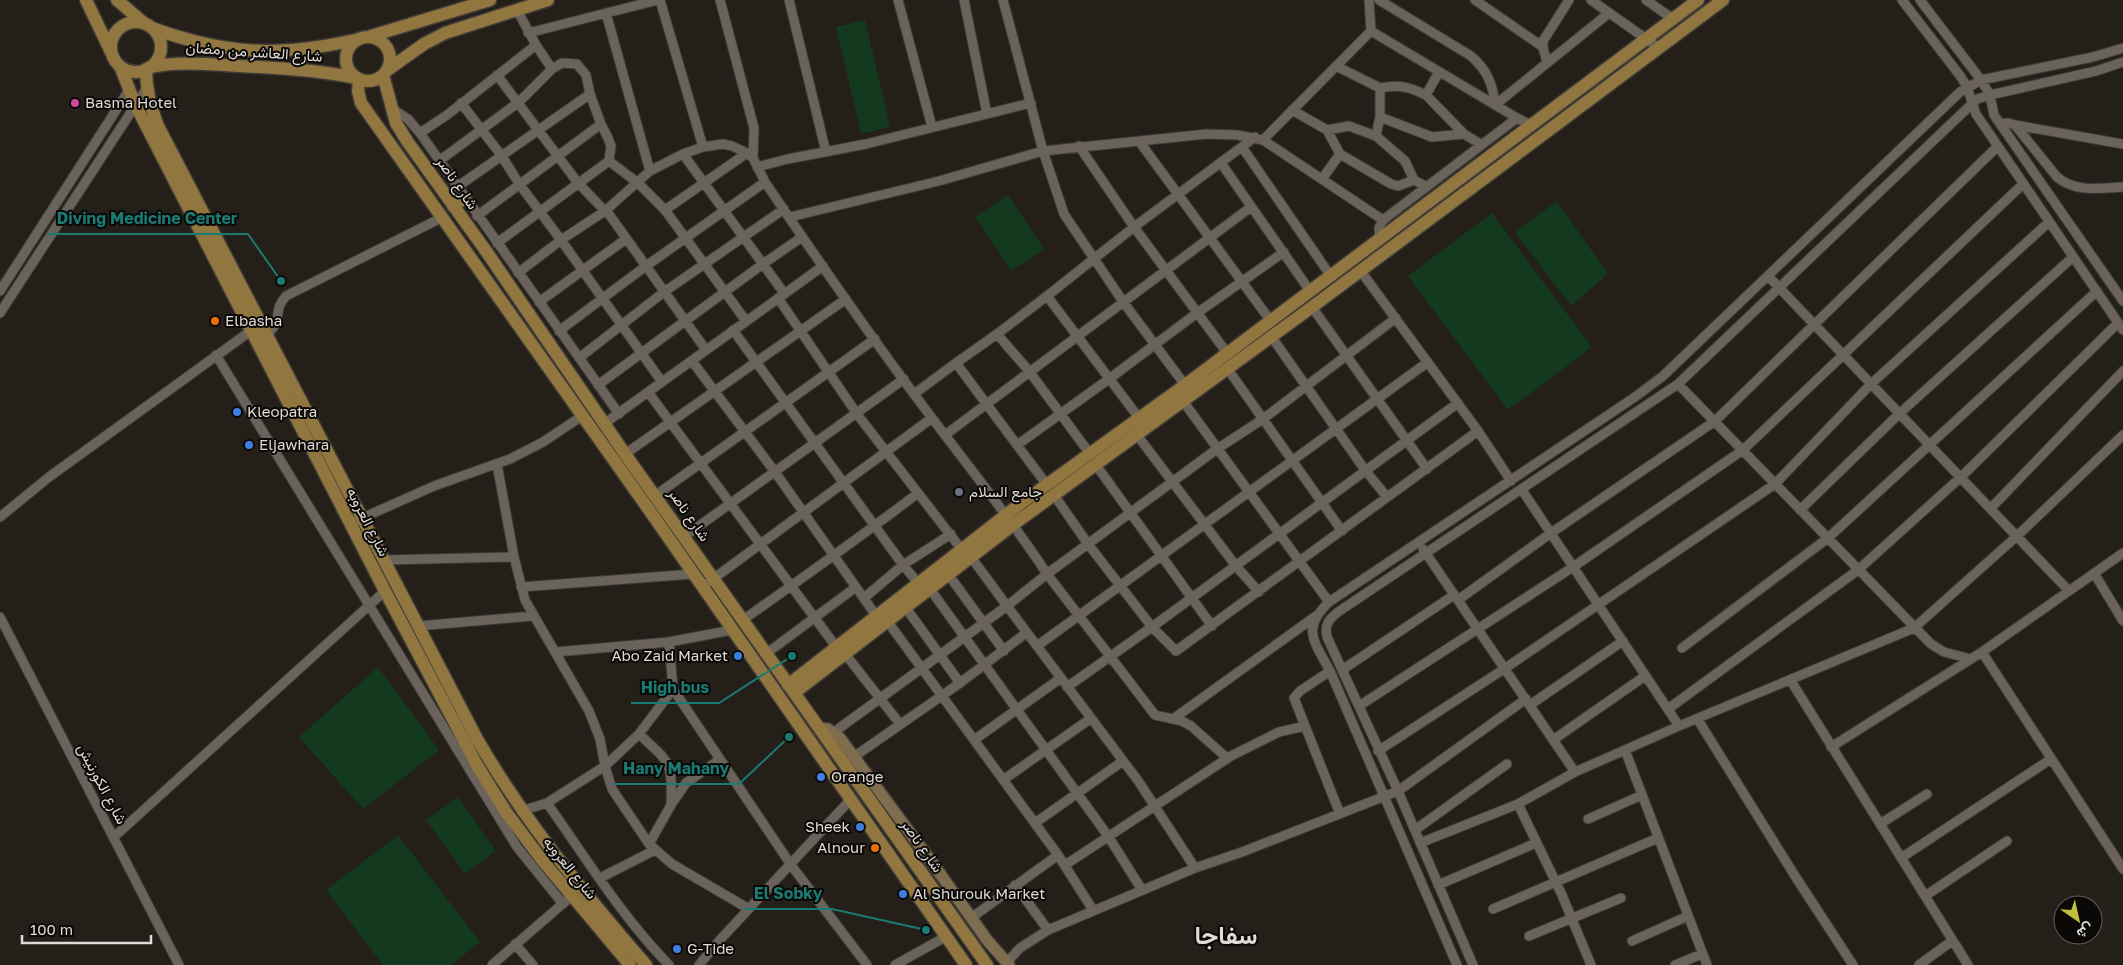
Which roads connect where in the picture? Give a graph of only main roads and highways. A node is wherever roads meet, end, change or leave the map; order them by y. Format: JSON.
{"nodes":[{"id":1,"x":86,"y":0,"type":"edge"},
{"id":2,"x":117,"y":0,"type":"edge"},
{"id":3,"x":490,"y":0,"type":"edge"},
{"id":4,"x":548,"y":0,"type":"edge"},
{"id":5,"x":1723,"y":0,"type":"edge"},
{"id":6,"x":1695,"y":1,"type":"edge"},
{"id":7,"x":149,"y":26,"type":"junction"},
{"id":8,"x":371,"y":36,"type":"junction"},
{"id":9,"x":355,"y":40,"type":"junction"},
{"id":10,"x":112,"y":54,"type":"junction"},
{"id":11,"x":120,"y":66,"type":"junction"},
{"id":12,"x":148,"y":68,"type":"junction"},
{"id":13,"x":385,"y":73,"type":"junction"},
{"id":14,"x":358,"y":78,"type":"junction"},
{"id":15,"x":461,"y":192,"type":"road end"},
{"id":16,"x":454,"y":206,"type":"junction"},
{"id":17,"x":486,"y":251,"type":"junction"},
{"id":18,"x":472,"y":259,"type":"junction"},
{"id":19,"x":1093,"y":460,"type":"junction"},
{"id":20,"x":664,"y":506,"type":"junction"},
{"id":21,"x":652,"y":514,"type":"junction"},
{"id":22,"x":966,"y":553,"type":"junction"},
{"id":23,"x":924,"y":586,"type":"junction"},
{"id":24,"x":882,"y":619,"type":"junction"},
{"id":25,"x":418,"y":635,"type":"junction"},
{"id":26,"x":757,"y":640,"type":"junction"},
{"id":27,"x":745,"y":648,"type":"junction"},
{"id":28,"x":791,"y":689,"type":"junction"},
{"id":29,"x":914,"y":862,"type":"junction"},
{"id":30,"x":902,"y":871,"type":"junction"},
{"id":31,"x":922,"y":874,"type":"junction"},
{"id":32,"x":909,"y":882,"type":"junction"},
{"id":33,"x":598,"y":918,"type":"junction"},
{"id":34,"x":630,"y":965,"type":"edge"},
{"id":35,"x":646,"y":965,"type":"edge"},
{"id":36,"x":966,"y":965,"type":"edge"},
{"id":37,"x":986,"y":965,"type":"edge"}],
"edges":[{"from":1,"to":10,"type":"main road"},
{"from":2,"to":7,"type":"main road"},
{"from":3,"to":8,"type":"main road"},
{"from":4,"to":13,"type":"main road"},
{"from":5,"to":19,"type":"main road"},
{"from":6,"to":19,"type":"main road"},
{"from":7,"to":9,"type":"main road","name":"شارع العاشر من رمضان"},
{"from":7,"to":10,"type":"main road"},
{"from":7,"to":12,"type":"main road"},
{"from":8,"to":9,"type":"main road"},
{"from":8,"to":13,"type":"main road"},
{"from":9,"to":14,"type":"main road"},
{"from":10,"to":11,"type":"main road"},
{"from":11,"to":12,"type":"main road"},
{"from":11,"to":25,"type":"main road","name":"شارع العروبه"},
{"from":12,"to":14,"type":"main road","name":"شارع العاشر من رمضان"},
{"from":12,"to":25,"type":"main road","name":"شارع العروبه"},
{"from":13,"to":14,"type":"main road"},
{"from":13,"to":16,"type":"main road","name":"شارع ناصر"},
{"from":14,"to":18,"type":"main road","name":"شارع ناصر"},
{"from":15,"to":16,"type":"main road"},
{"from":16,"to":17,"type":"main road","name":"شارع ناصر"},
{"from":17,"to":18,"type":"main road"},
{"from":17,"to":20,"type":"main road","name":"شارع ناصر"},
{"from":18,"to":21,"type":"main road","name":"شارع ناصر"},
{"from":19,"to":22,"type":"main road"},
{"from":20,"to":21,"type":"main road"},
{"from":20,"to":26,"type":"main road","name":"شارع ناصر"},
{"from":21,"to":27,"type":"main road","name":"شارع ناصر"},
{"from":22,"to":23,"type":"main road"},
{"from":22,"to":23,"type":"main road"},
{"from":23,"to":24,"type":"main road"},
{"from":23,"to":24,"type":"main road"},
{"from":24,"to":28,"type":"main road"},
{"from":25,"to":33,"type":"main road","name":"شارع العروبه"},
{"from":25,"to":33,"type":"main road","name":"شارع العروبه"},
{"from":26,"to":27,"type":"main road"},
{"from":26,"to":28,"type":"main road","name":"شارع ناصر"},
{"from":27,"to":30,"type":"main road","name":"شارع ناصر"},
{"from":28,"to":29,"type":"main road","name":"شارع ناصر"},
{"from":29,"to":30,"type":"main road"},
{"from":29,"to":31,"type":"main road","name":"شارع ناصر"},
{"from":30,"to":32,"type":"main road","name":"شارع ناصر"},
{"from":31,"to":32,"type":"main road"},
{"from":31,"to":37,"type":"main road","name":"شارع ناصر"},
{"from":32,"to":36,"type":"main road","name":"شارع ناصر"},
{"from":33,"to":34,"type":"main road","name":"شارع العروبه"},
{"from":33,"to":35,"type":"main road","name":"شارع العروبه"}]}
